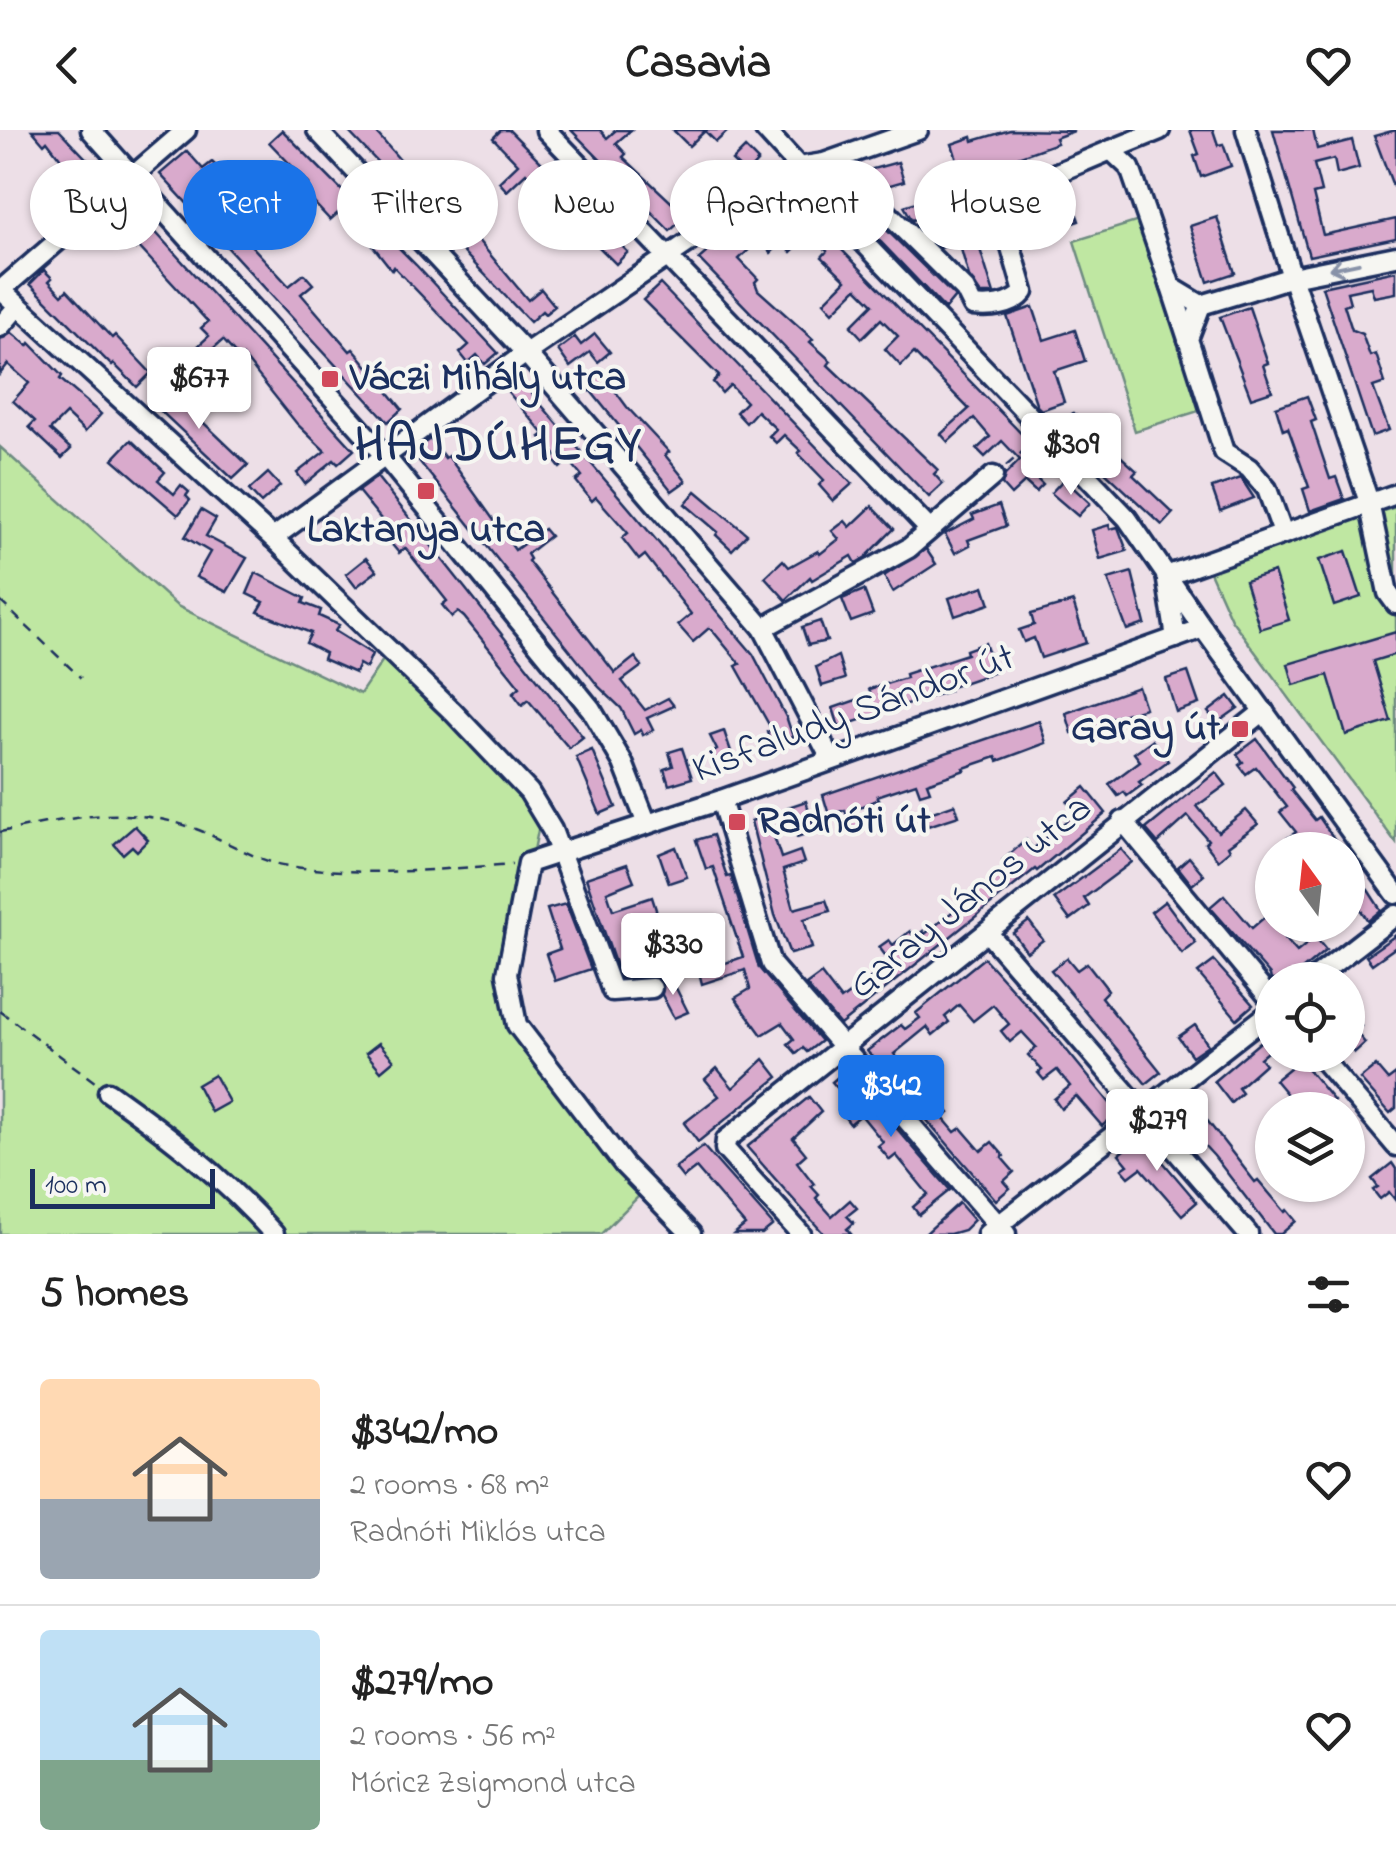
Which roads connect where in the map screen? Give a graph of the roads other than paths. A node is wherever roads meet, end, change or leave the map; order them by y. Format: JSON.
{"nodes":[{"id":1,"x":91,"y":130,"type":"edge"},
{"id":2,"x":186,"y":130,"type":"edge"},
{"id":3,"x":317,"y":130,"type":"edge"},
{"id":4,"x":546,"y":130,"type":"edge"},
{"id":5,"x":765,"y":130,"type":"edge"},
{"id":6,"x":1160,"y":130,"type":"edge"},
{"id":7,"x":1246,"y":130,"type":"edge"},
{"id":8,"x":907,"y":132,"type":"edge"},
{"id":9,"x":1137,"y":140,"type":"junction"},
{"id":10,"x":1111,"y":150,"type":"junction"},
{"id":11,"x":119,"y":160,"type":"edge"},
{"id":12,"x":151,"y":160,"type":"edge"},
{"id":13,"x":793,"y":160,"type":"edge"},
{"id":14,"x":834,"y":160,"type":"edge"},
{"id":15,"x":1130,"y":168,"type":"junction"},
{"id":16,"x":163,"y":208,"type":"edge"},
{"id":17,"x":894,"y":220,"type":"edge"},
{"id":18,"x":46,"y":250,"type":"edge"},
{"id":19,"x":677,"y":250,"type":"edge"},
{"id":20,"x":871,"y":250,"type":"edge"},
{"id":21,"x":668,"y":256,"type":"junction"},
{"id":22,"x":1396,"y":256,"type":"edge"},
{"id":23,"x":1292,"y":277,"type":"junction"},
{"id":24,"x":1171,"y":287,"type":"junction"},
{"id":25,"x":1,"y":289,"type":"edge"},
{"id":26,"x":1201,"y":304,"type":"junction"},
{"id":27,"x":18,"y":306,"type":"junction"},
{"id":28,"x":0,"y":327,"type":"edge"},
{"id":29,"x":1188,"y":339,"type":"junction"},
{"id":30,"x":526,"y":352,"type":"junction"},
{"id":31,"x":384,"y":455,"type":"junction"},
{"id":32,"x":993,"y":476,"type":"road end"},
{"id":33,"x":1396,"y":494,"type":"edge"},
{"id":34,"x":1369,"y":502,"type":"junction"},
{"id":35,"x":930,"y":530,"type":"junction"},
{"id":36,"x":1283,"y":533,"type":"junction"},
{"id":37,"x":273,"y":538,"type":"junction"},
{"id":38,"x":1166,"y":576,"type":"junction"},
{"id":39,"x":1396,"y":604,"type":"edge"},
{"id":40,"x":763,"y":628,"type":"junction"},
{"id":41,"x":1203,"y":628,"type":"junction"},
{"id":42,"x":1176,"y":638,"type":"junction"},
{"id":43,"x":1264,"y":712,"type":"junction"},
{"id":44,"x":831,"y":759,"type":"junction"},
{"id":45,"x":721,"y":800,"type":"junction"},
{"id":46,"x":1123,"y":821,"type":"junction"},
{"id":47,"x":647,"y":824,"type":"junction"},
{"id":48,"x":561,"y":854,"type":"junction"},
{"id":49,"x":1396,"y":894,"type":"edge"},
{"id":50,"x":1396,"y":914,"type":"edge"},
{"id":51,"x":987,"y":932,"type":"junction"},
{"id":52,"x":1335,"y":962,"type":"edge"},
{"id":53,"x":1255,"y":980,"type":"edge"},
{"id":54,"x":652,"y":988,"type":"dead end"},
{"id":55,"x":1255,"y":1024,"type":"edge"},
{"id":56,"x":842,"y":1045,"type":"junction"},
{"id":57,"x":1333,"y":1072,"type":"edge"},
{"id":58,"x":108,"y":1092,"type":"road end"},
{"id":59,"x":1142,"y":1113,"type":"junction"},
{"id":60,"x":1396,"y":1146,"type":"edge"},
{"id":61,"x":997,"y":1231,"type":"edge"},
{"id":62,"x":274,"y":1234,"type":"edge"},
{"id":63,"x":690,"y":1234,"type":"edge"},
{"id":64,"x":800,"y":1234,"type":"edge"},
{"id":65,"x":1248,"y":1234,"type":"edge"}],
"edges":[{"from":1,"to":11,"type":"street"},
{"from":2,"to":12,"type":"street"},
{"from":3,"to":30,"type":"street"},
{"from":4,"to":21,"type":"street"},
{"from":5,"to":13,"type":"street"},
{"from":6,"to":9,"type":"street"},
{"from":7,"to":23,"type":"street"},
{"from":8,"to":14,"type":"street"},
{"from":9,"to":10,"type":"street"},
{"from":9,"to":15,"type":"street"},
{"from":10,"to":15,"type":"street"},
{"from":10,"to":17,"type":"street"},
{"from":15,"to":24,"type":"street"},
{"from":16,"to":31,"type":"street"},
{"from":18,"to":25,"type":"street"},
{"from":19,"to":21,"type":"street"},
{"from":20,"to":38,"type":"street"},
{"from":21,"to":30,"type":"street"},
{"from":21,"to":35,"type":"street"},
{"from":22,"to":23,"type":"street","one_way":true},
{"from":23,"to":26,"type":"street"},
{"from":23,"to":34,"type":"street"},
{"from":24,"to":26,"type":"street"},
{"from":24,"to":29,"type":"street"},
{"from":25,"to":27,"type":"street"},
{"from":26,"to":29,"type":"street"},
{"from":27,"to":28,"type":"street"},
{"from":27,"to":37,"type":"street"},
{"from":29,"to":36,"type":"street"},
{"from":30,"to":31,"type":"street"},
{"from":30,"to":40,"type":"street"},
{"from":31,"to":37,"type":"street"},
{"from":31,"to":47,"type":"street"},
{"from":32,"to":35,"type":"street"},
{"from":33,"to":34,"type":"street"},
{"from":34,"to":36,"type":"street"},
{"from":34,"to":39,"type":"street"},
{"from":35,"to":40,"type":"street"},
{"from":36,"to":38,"type":"street"},
{"from":37,"to":48,"type":"street"},
{"from":38,"to":41,"type":"street"},
{"from":38,"to":42,"type":"street"},
{"from":40,"to":44,"type":"street"},
{"from":41,"to":42,"type":"street","name":"Kisfaludy Sándor út"},
{"from":41,"to":43,"type":"street"},
{"from":42,"to":44,"type":"street","name":"Kisfaludy Sándor út"},
{"from":43,"to":46,"type":"street","name":"Garay János utca"},
{"from":43,"to":49,"type":"street"},
{"from":44,"to":45,"type":"street","name":"Kisfaludy Sándor út"},
{"from":45,"to":47,"type":"street","name":"Kisfaludy Sándor út"},
{"from":45,"to":56,"type":"street"},
{"from":46,"to":51,"type":"street","name":"Garay János utca"},
{"from":46,"to":53,"type":"street"},
{"from":47,"to":48,"type":"street","name":"Kisfaludy Sándor út"},
{"from":48,"to":54,"type":"street"},
{"from":48,"to":63,"type":"street","name":"Kisfaludy Sándor út"},
{"from":50,"to":52,"type":"street"},
{"from":51,"to":56,"type":"street","name":"Garay János utca"},
{"from":51,"to":59,"type":"street"},
{"from":55,"to":59,"type":"street"},
{"from":56,"to":61,"type":"street"},
{"from":56,"to":64,"type":"street","name":"Garay János utca"},
{"from":57,"to":60,"type":"street"},
{"from":58,"to":62,"type":"street"},
{"from":59,"to":61,"type":"street"},
{"from":59,"to":65,"type":"street"}]}
